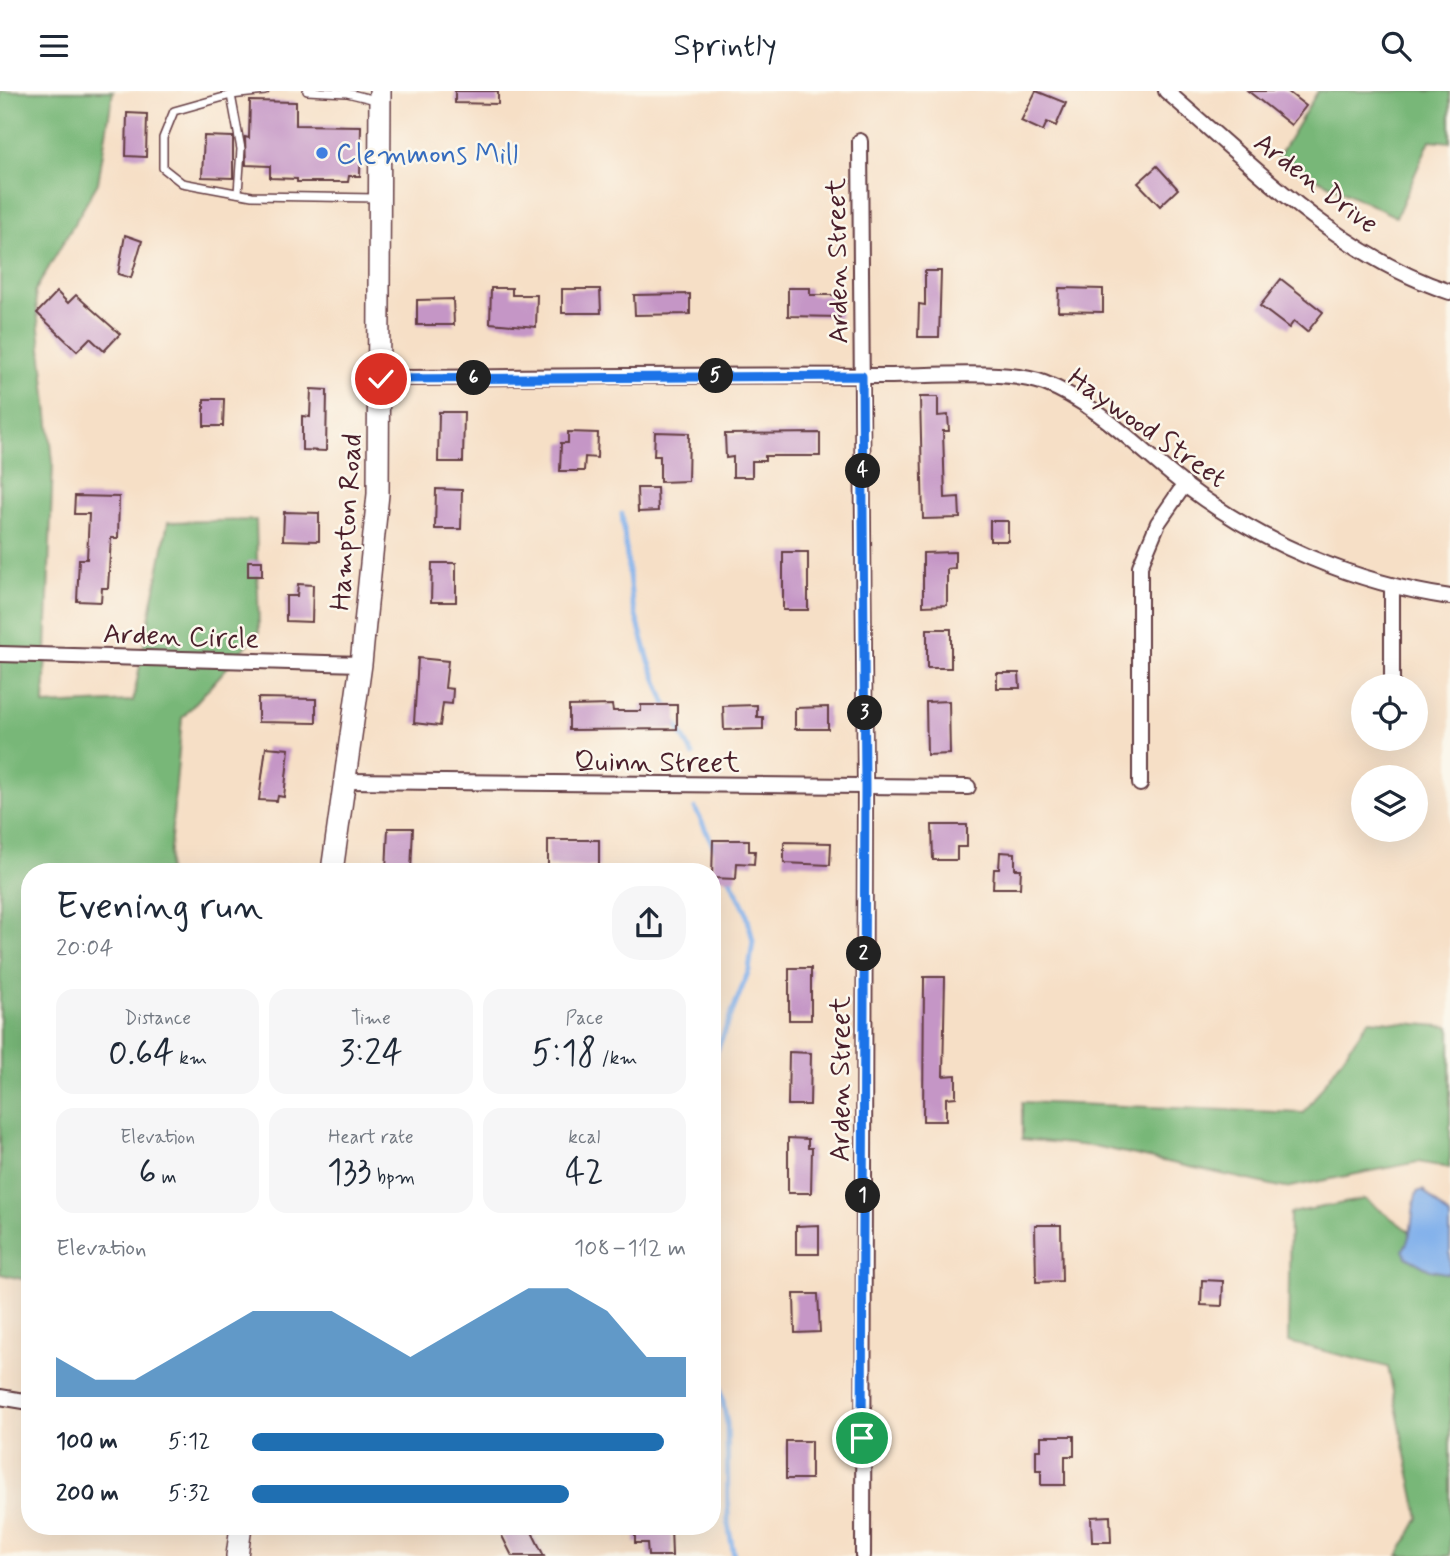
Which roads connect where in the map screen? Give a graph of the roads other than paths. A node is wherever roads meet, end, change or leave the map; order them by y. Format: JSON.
{"nodes":[{"id":1,"x":265,"y":91,"type":"edge"},
{"id":2,"x":307,"y":91,"type":"edge"},
{"id":3,"x":1166,"y":91,"type":"edge"},
{"id":4,"x":231,"y":95,"type":"junction"},
{"id":5,"x":380,"y":96,"type":"edge"},
{"id":6,"x":860,"y":141,"type":"dead end"},
{"id":7,"x":238,"y":194,"type":"junction"},
{"id":8,"x":380,"y":198,"type":"junction"},
{"id":9,"x":1450,"y":292,"type":"edge"},
{"id":10,"x":862,"y":376,"type":"junction"},
{"id":11,"x":381,"y":379,"type":"junction"},
{"id":12,"x":1185,"y":484,"type":"junction"},
{"id":13,"x":1392,"y":586,"type":"junction"},
{"id":14,"x":1450,"y":597,"type":"edge"},
{"id":15,"x":0,"y":654,"type":"edge"},
{"id":16,"x":361,"y":664,"type":"junction"},
{"id":17,"x":1392,"y":674,"type":"edge"},
{"id":18,"x":345,"y":781,"type":"junction"},
{"id":19,"x":1140,"y":784,"type":"dead end"},
{"id":20,"x":865,"y":787,"type":"junction"},
{"id":21,"x":968,"y":787,"type":"dead end"},
{"id":22,"x":333,"y":863,"type":"edge"},
{"id":23,"x":0,"y":1397,"type":"edge"},
{"id":24,"x":21,"y":1400,"type":"edge"},
{"id":25,"x":240,"y":1535,"type":"edge"},
{"id":26,"x":237,"y":1556,"type":"edge"},
{"id":27,"x":863,"y":1556,"type":"edge"}],
"edges":[{"from":1,"to":4,"type":"lane"},
{"from":2,"to":5,"type":"lane"},
{"from":3,"to":9,"type":"street","name":"Arden Drive"},
{"from":4,"to":7,"type":"lane"},
{"from":4,"to":7,"type":"lane"},
{"from":5,"to":8,"type":"main road","name":"Hampton Road"},
{"from":6,"to":10,"type":"street","name":"Arden Street"},
{"from":7,"to":8,"type":"lane"},
{"from":8,"to":11,"type":"main road","name":"Hampton Road"},
{"from":10,"to":11,"type":"street","name":"Haywood Street"},
{"from":10,"to":12,"type":"street","name":"Haywood Street"},
{"from":10,"to":20,"type":"street","name":"Arden Street"},
{"from":11,"to":16,"type":"main road","name":"Hampton Road"},
{"from":12,"to":13,"type":"street","name":"Haywood Street"},
{"from":12,"to":19,"type":"street"},
{"from":13,"to":14,"type":"street","name":"Haywood Street"},
{"from":13,"to":17,"type":"street"},
{"from":15,"to":16,"type":"street","name":"Arden Circle"},
{"from":16,"to":18,"type":"main road","name":"Hampton Road"},
{"from":18,"to":20,"type":"street","name":"Quinn Street"},
{"from":18,"to":22,"type":"main road","name":"Hampton Road"},
{"from":20,"to":21,"type":"street","name":"Quinn Street"},
{"from":20,"to":27,"type":"street","name":"Arden Street"},
{"from":23,"to":24,"type":"street"},
{"from":25,"to":26,"type":"main road"}]}
